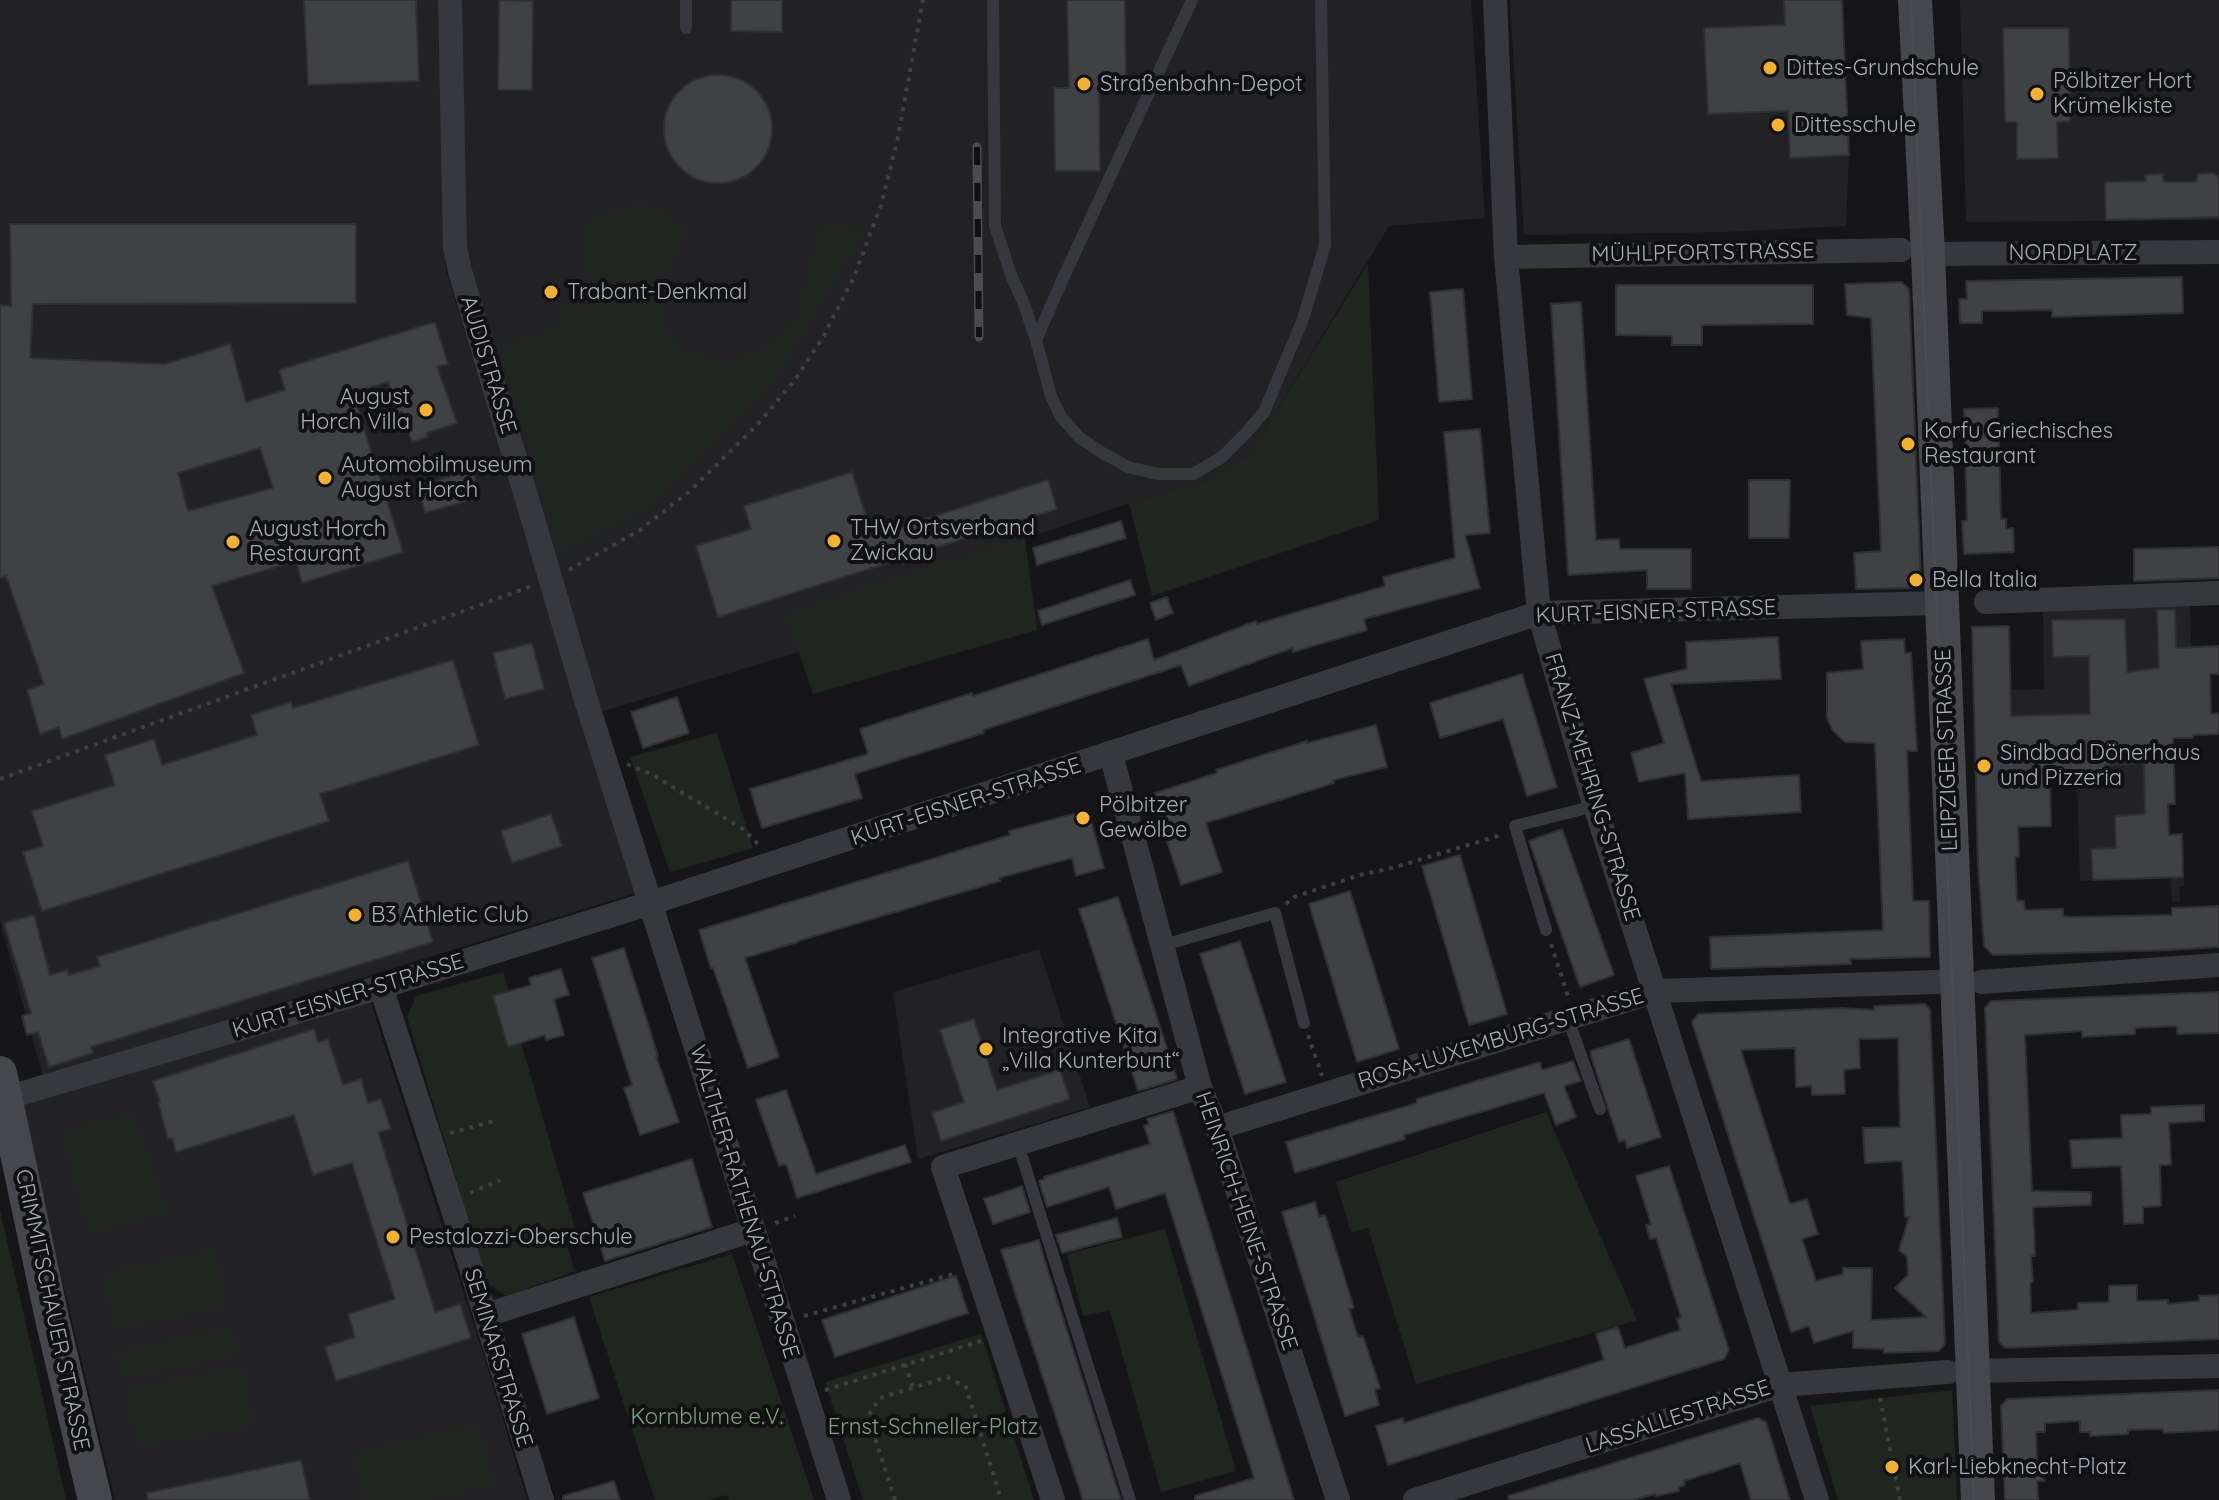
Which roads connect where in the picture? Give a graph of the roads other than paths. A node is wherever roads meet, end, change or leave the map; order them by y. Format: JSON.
{"nodes":[{"id":1,"x":450,"y":0,"type":"edge"},
{"id":2,"x":686,"y":0,"type":"edge"},
{"id":3,"x":993,"y":0,"type":"edge"},
{"id":4,"x":1192,"y":0,"type":"edge"},
{"id":5,"x":1321,"y":0,"type":"edge"},
{"id":6,"x":1495,"y":0,"type":"edge"},
{"id":7,"x":1915,"y":0,"type":"edge"},
{"id":8,"x":686,"y":28,"type":"dead end"},
{"id":9,"x":1914,"y":252,"type":"junction"},
{"id":10,"x":2219,"y":252,"type":"edge"},
{"id":11,"x":1506,"y":257,"type":"junction"},
{"id":12,"x":1036,"y":340,"type":"junction"},
{"id":13,"x":2219,"y":593,"type":"edge"},
{"id":14,"x":1986,"y":602,"type":"dead end"},
{"id":15,"x":1941,"y":603,"type":"junction"},
{"id":16,"x":1539,"y":613,"type":"junction"},
{"id":17,"x":1111,"y":754,"type":"junction"},
{"id":18,"x":1595,"y":806,"type":"junction"},
{"id":19,"x":651,"y":903,"type":"junction"},
{"id":20,"x":1546,"y":930,"type":"road end"},
{"id":21,"x":1164,"y":945,"type":"junction"},
{"id":22,"x":2219,"y":965,"type":"edge"},
{"id":23,"x":1936,"y":982,"type":"dead end"},
{"id":24,"x":1981,"y":982,"type":"dead end"},
{"id":25,"x":381,"y":987,"type":"junction"},
{"id":26,"x":1656,"y":991,"type":"junction"},
{"id":27,"x":1571,"y":1018,"type":"junction"},
{"id":28,"x":1304,"y":1023,"type":"road end"},
{"id":29,"x":3,"y":1086,"type":"edge"},
{"id":30,"x":1200,"y":1087,"type":"junction"},
{"id":31,"x":1600,"y":1109,"type":"dead end"},
{"id":32,"x":1217,"y":1128,"type":"junction"},
{"id":33,"x":1018,"y":1144,"type":"junction"},
{"id":34,"x":753,"y":1230,"type":"junction"},
{"id":35,"x":486,"y":1315,"type":"junction"},
{"id":36,"x":2219,"y":1366,"type":"edge"},
{"id":37,"x":1960,"y":1371,"type":"junction"},
{"id":38,"x":1780,"y":1385,"type":"junction"},
{"id":39,"x":95,"y":1500,"type":"edge"},
{"id":40,"x":542,"y":1500,"type":"edge"},
{"id":41,"x":839,"y":1500,"type":"edge"},
{"id":42,"x":1053,"y":1500,"type":"edge"},
{"id":43,"x":1130,"y":1500,"type":"edge"},
{"id":44,"x":1338,"y":1500,"type":"edge"},
{"id":45,"x":1415,"y":1500,"type":"edge"},
{"id":46,"x":1817,"y":1500,"type":"edge"},
{"id":47,"x":1978,"y":1500,"type":"edge"}],
"edges":[{"from":1,"to":19,"type":"street","name":"AUDISTRASSE"},
{"from":2,"to":8,"type":"lane"},
{"from":3,"to":12,"type":"lane"},
{"from":4,"to":12,"type":"lane"},
{"from":5,"to":12,"type":"lane"},
{"from":6,"to":11,"type":"street","name":"FRANZ-MEHRING-STRASSE"},
{"from":7,"to":9,"type":"street","name":"LEIPZIGER STRASSE"},
{"from":9,"to":10,"type":"street","name":"NORDPLATZ"},
{"from":9,"to":11,"type":"street","name":"MÜHLPFORTSTRASSE"},
{"from":9,"to":15,"type":"street","name":"LEIPZIGER STRASSE"},
{"from":11,"to":16,"type":"street","name":"FRANZ-MEHRING-STRASSE"},
{"from":13,"to":14,"type":"street"},
{"from":15,"to":16,"type":"street","name":"KURT-EISNER-STRASSE"},
{"from":15,"to":37,"type":"street","name":"LEIPZIGER STRASSE"},
{"from":16,"to":17,"type":"street","name":"KURT-EISNER-STRASSE"},
{"from":16,"to":18,"type":"street","name":"FRANZ-MEHRING-STRASSE"},
{"from":17,"to":19,"type":"street","name":"KURT-EISNER-STRASSE"},
{"from":17,"to":21,"type":"street","name":"HEINRICH-HEINE-STRASSE"},
{"from":18,"to":20,"type":"lane"},
{"from":18,"to":26,"type":"street","name":"FRANZ-MEHRING-STRASSE"},
{"from":19,"to":25,"type":"street","name":"KURT-EISNER-STRASSE"},
{"from":19,"to":34,"type":"street","name":"WALTHER-RATHENAU-STRASSE"},
{"from":21,"to":28,"type":"lane"},
{"from":21,"to":30,"type":"street","name":"HEINRICH-HEINE-STRASSE"},
{"from":22,"to":24,"type":"street"},
{"from":23,"to":26,"type":"street","name":"ROSA-LUXEMBURG-STRASSE"},
{"from":25,"to":29,"type":"street","name":"KURT-EISNER-STRASSE"},
{"from":25,"to":35,"type":"street","name":"SEMINARSTRASSE"},
{"from":26,"to":27,"type":"street","name":"ROSA-LUXEMBURG-STRASSE"},
{"from":26,"to":38,"type":"street","name":"FRANZ-MEHRING-STRASSE"},
{"from":27,"to":31,"type":"lane"},
{"from":27,"to":32,"type":"street","name":"ROSA-LUXEMBURG-STRASSE"},
{"from":29,"to":39,"type":"street","name":"CRIMMITSCHAUER STRASSE"},
{"from":30,"to":32,"type":"street","name":"HEINRICH-HEINE-STRASSE"},
{"from":30,"to":33,"type":"street"},
{"from":32,"to":44,"type":"street","name":"HEINRICH-HEINE-STRASSE"},
{"from":33,"to":42,"type":"street"},
{"from":33,"to":43,"type":"lane"},
{"from":34,"to":35,"type":"street"},
{"from":34,"to":41,"type":"street","name":"WALTHER-RATHENAU-STRASSE"},
{"from":35,"to":40,"type":"street","name":"SEMINARSTRASSE"},
{"from":36,"to":37,"type":"street","name":"LASSALLESTRASSE"},
{"from":37,"to":38,"type":"street","name":"LASSALLESTRASSE"},
{"from":37,"to":47,"type":"street","name":"LEIPZIGER STRASSE"},
{"from":38,"to":45,"type":"street","name":"LASSALLESTRASSE"},
{"from":38,"to":46,"type":"street","name":"FRANZ-MEHRING-STRASSE"}]}
